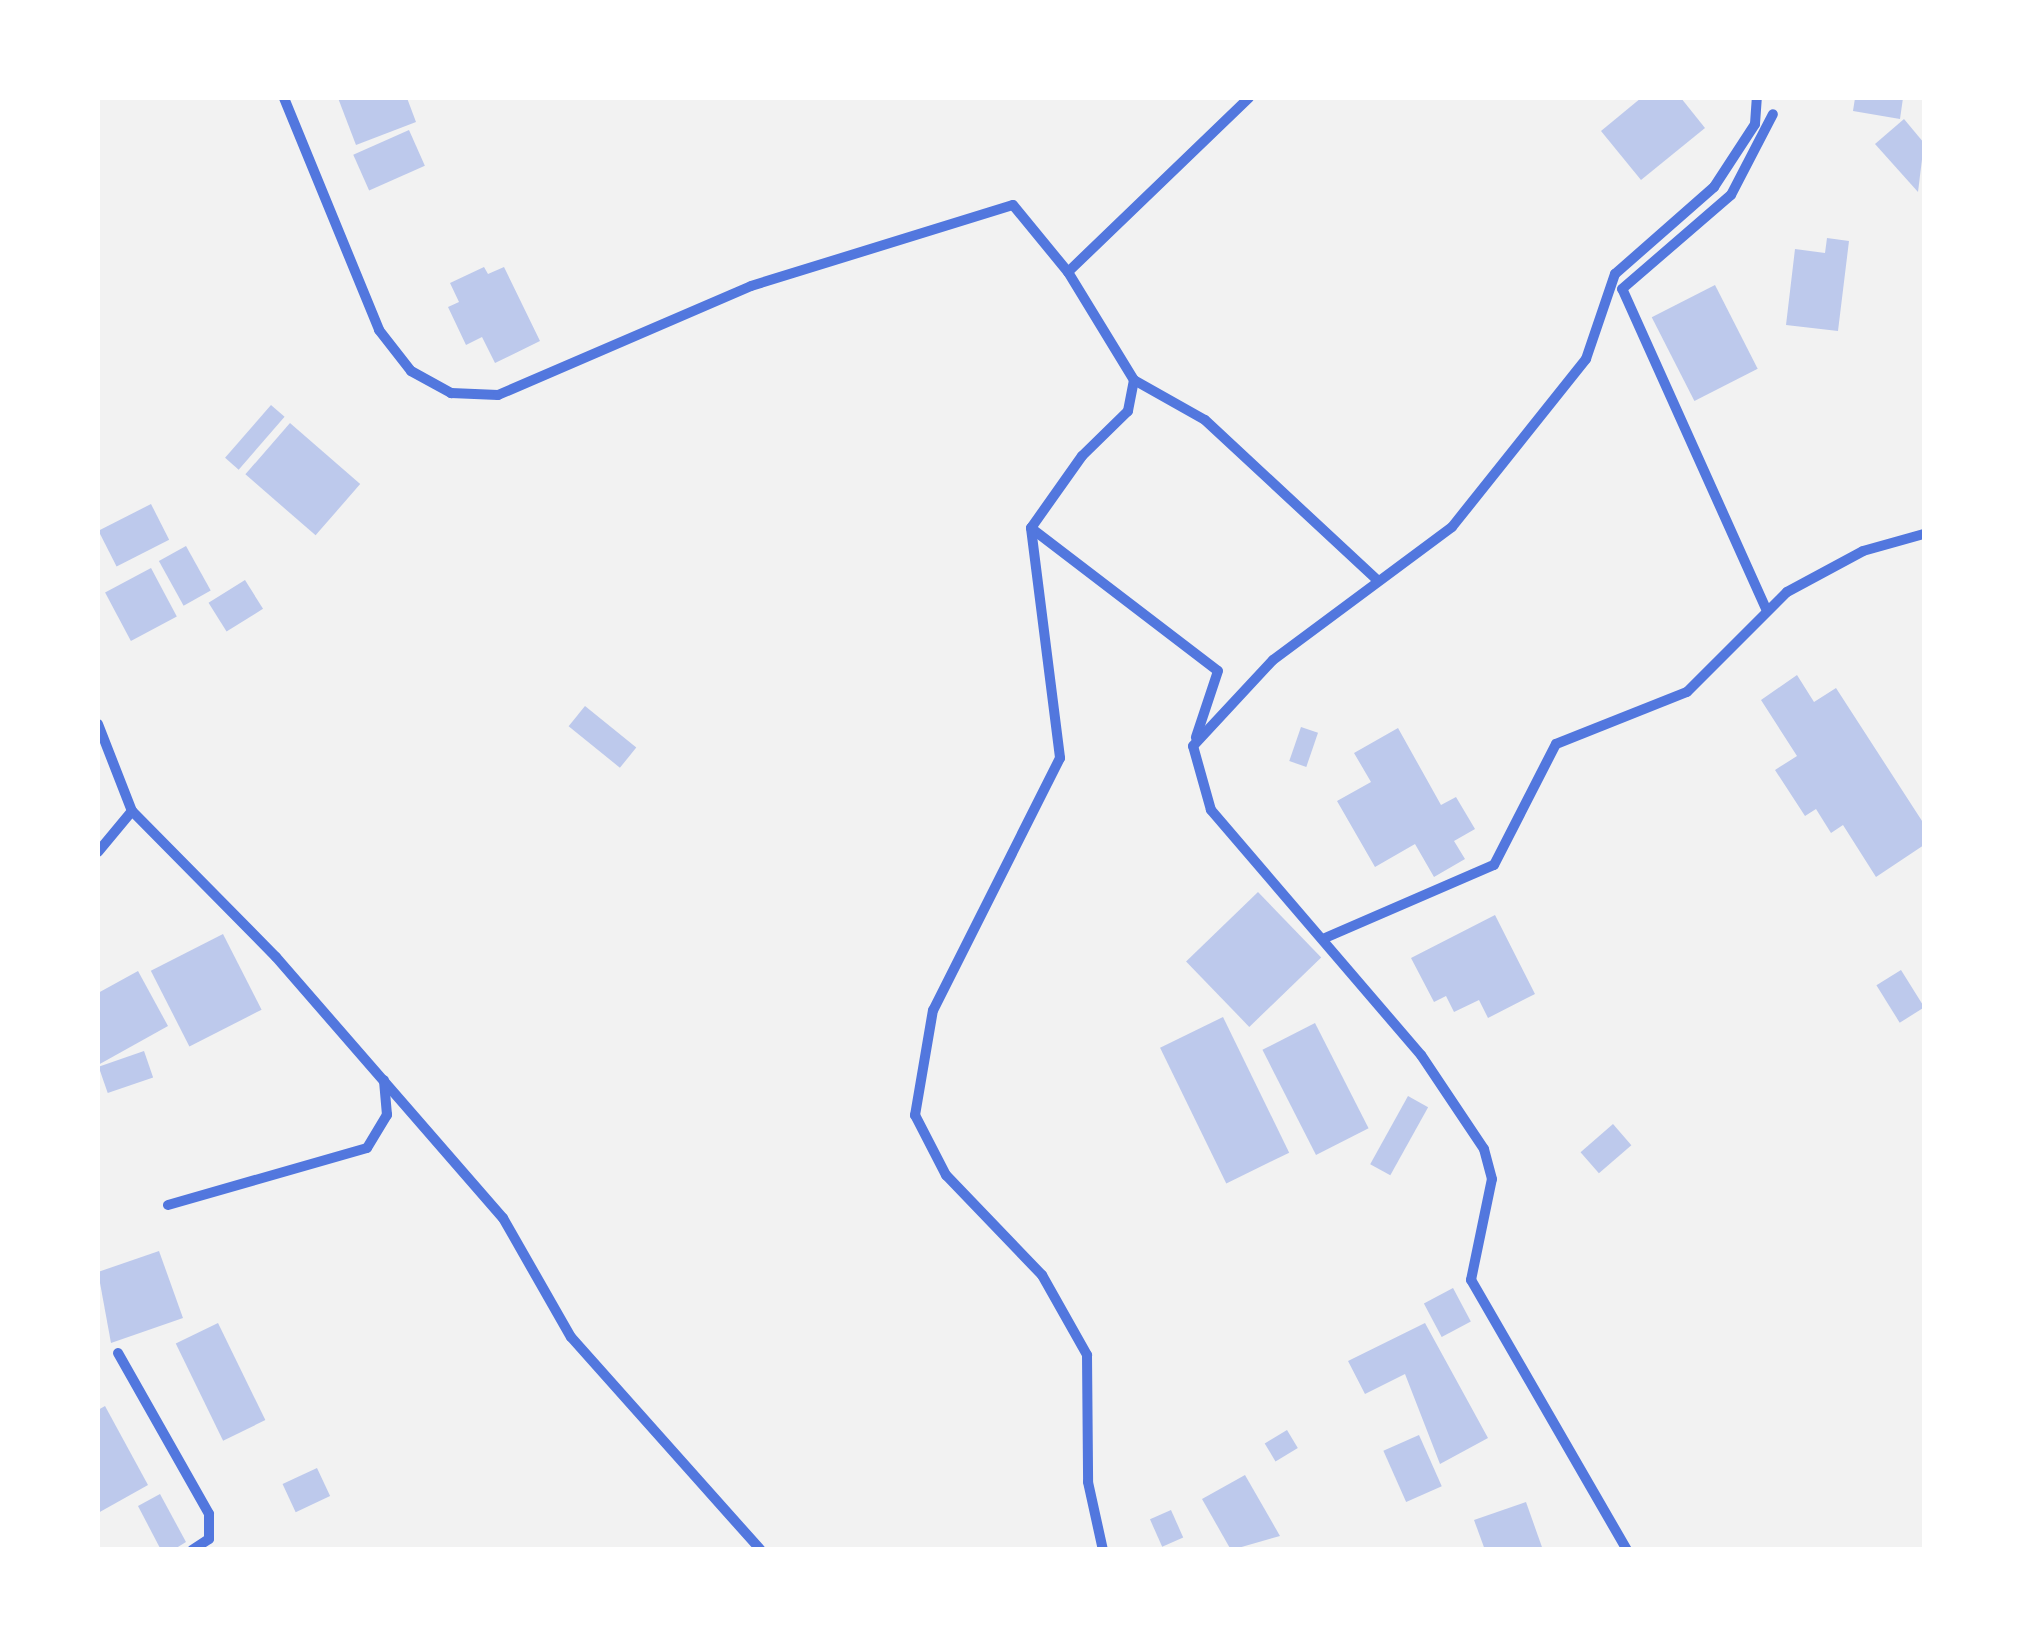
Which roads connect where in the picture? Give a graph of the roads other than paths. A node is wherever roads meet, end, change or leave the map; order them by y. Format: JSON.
{"nodes":[{"id":1,"x":284,"y":98,"type":"edge"},
{"id":2,"x":1249,"y":98,"type":"edge"},
{"id":3,"x":1757,"y":98,"type":"edge"},
{"id":4,"x":1773,"y":114,"type":"dead end"},
{"id":5,"x":1068,"y":272,"type":"junction"},
{"id":6,"x":1134,"y":380,"type":"junction"},
{"id":7,"x":1031,"y":528,"type":"junction"},
{"id":8,"x":1924,"y":534,"type":"edge"},
{"id":9,"x":1378,"y":582,"type":"junction"},
{"id":10,"x":1767,"y":611,"type":"junction"},
{"id":11,"x":98,"y":724,"type":"edge"},
{"id":12,"x":1193,"y":746,"type":"junction"},
{"id":13,"x":132,"y":811,"type":"junction"},
{"id":14,"x":98,"y":852,"type":"edge"},
{"id":15,"x":1325,"y":938,"type":"junction"},
{"id":16,"x":384,"y":1079,"type":"junction"},
{"id":17,"x":168,"y":1205,"type":"dead end"},
{"id":18,"x":118,"y":1353,"type":"dead end"},
{"id":19,"x":192,"y":1550,"type":"edge"},
{"id":20,"x":762,"y":1550,"type":"edge"},
{"id":21,"x":1103,"y":1550,"type":"edge"},
{"id":22,"x":1626,"y":1550,"type":"edge"}],
"edges":[{"from":1,"to":5,"type":"street"},
{"from":2,"to":5,"type":"street"},
{"from":3,"to":9,"type":"street"},
{"from":4,"to":10,"type":"street"},
{"from":5,"to":6,"type":"street"},
{"from":6,"to":7,"type":"street"},
{"from":6,"to":9,"type":"street"},
{"from":7,"to":12,"type":"street"},
{"from":7,"to":21,"type":"street"},
{"from":8,"to":10,"type":"street"},
{"from":9,"to":12,"type":"street"},
{"from":10,"to":15,"type":"street"},
{"from":11,"to":13,"type":"street"},
{"from":12,"to":15,"type":"street"},
{"from":13,"to":14,"type":"street"},
{"from":13,"to":16,"type":"street"},
{"from":15,"to":22,"type":"street"},
{"from":16,"to":17,"type":"street"},
{"from":16,"to":20,"type":"street"},
{"from":18,"to":19,"type":"street"}]}
